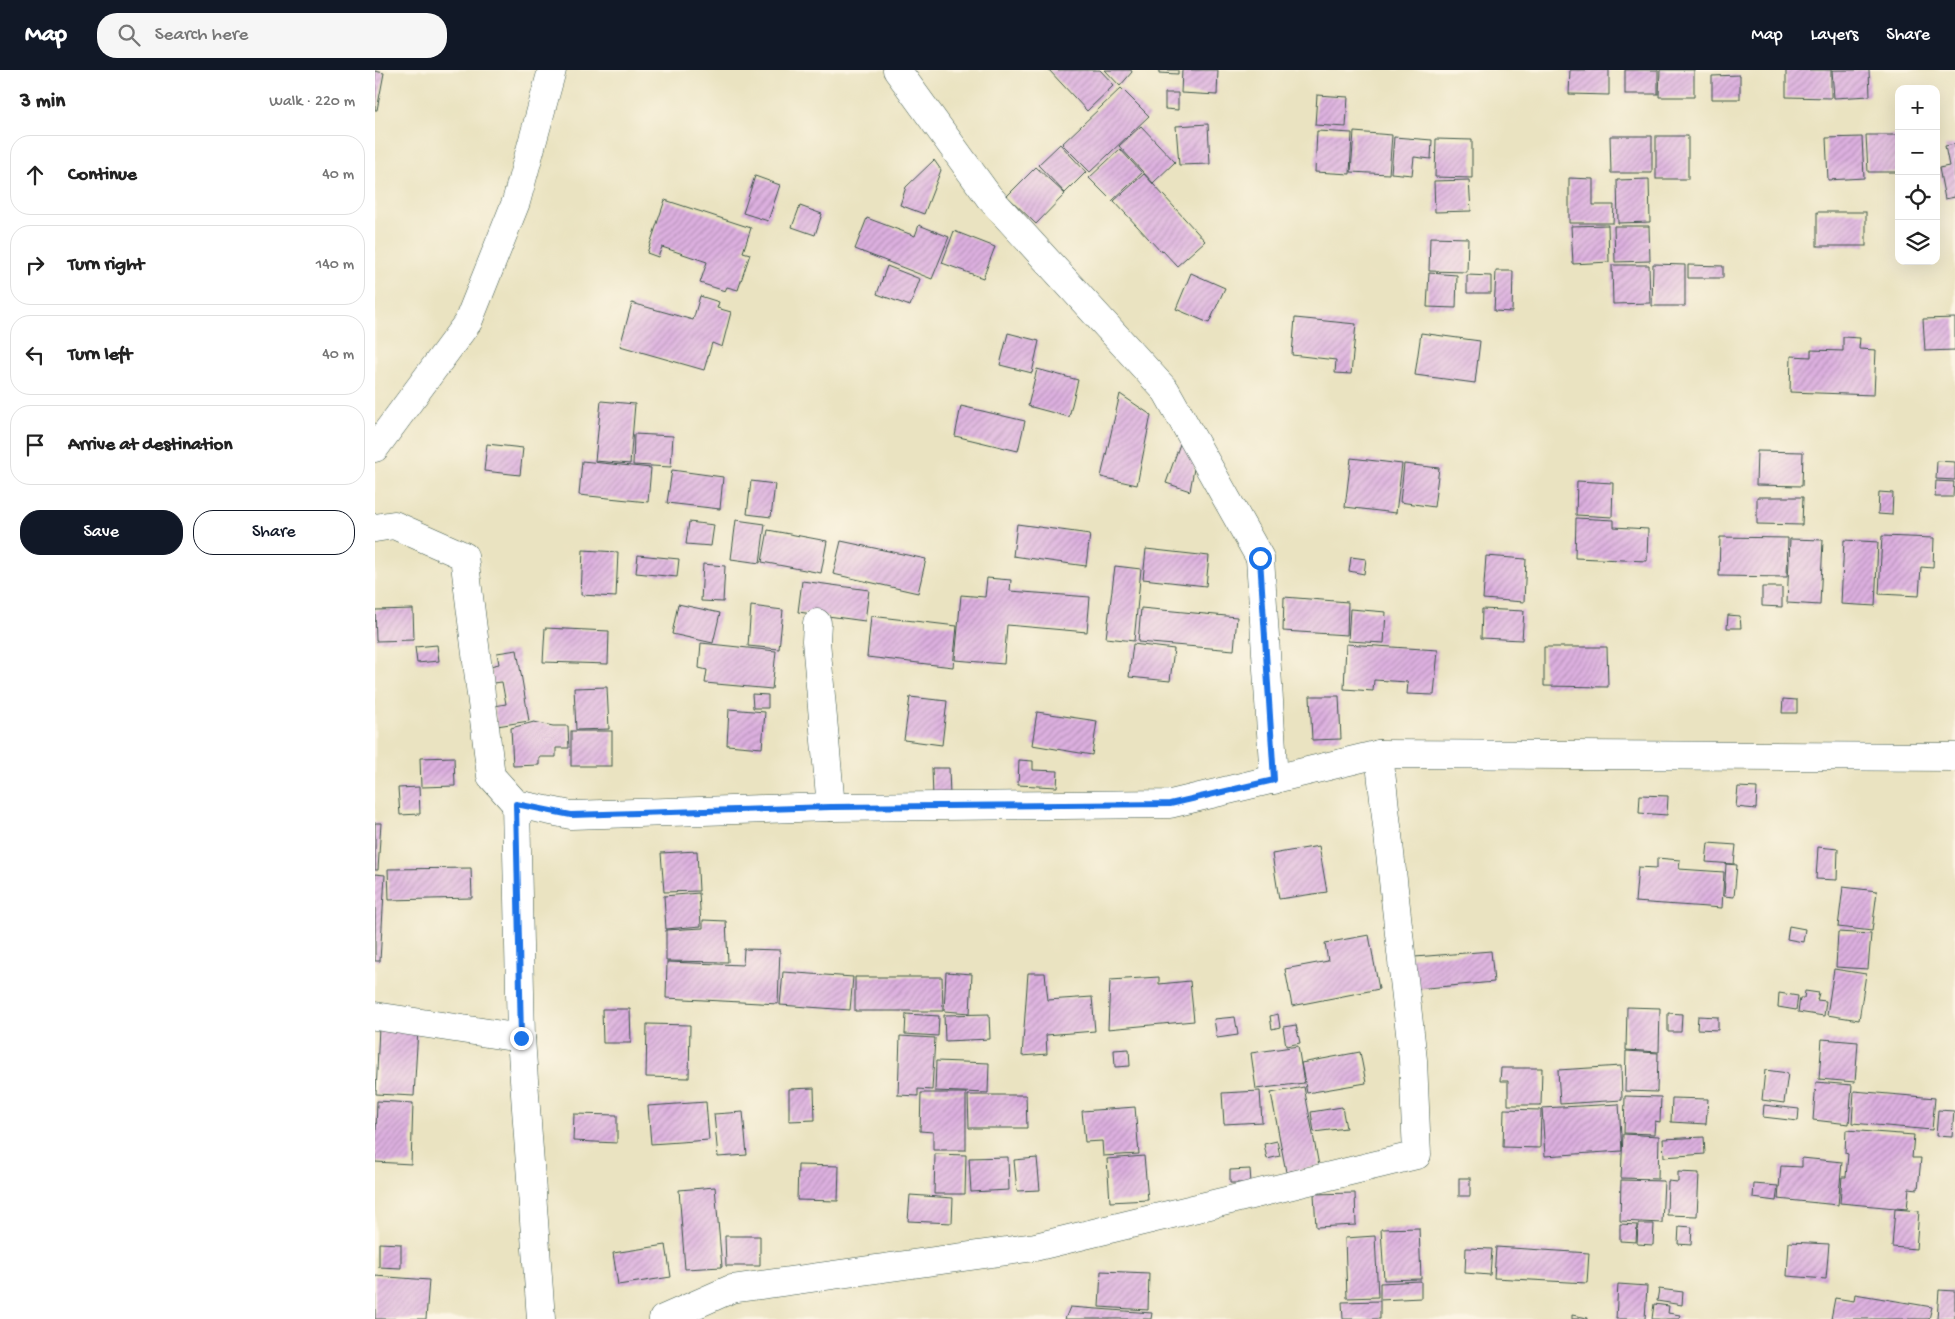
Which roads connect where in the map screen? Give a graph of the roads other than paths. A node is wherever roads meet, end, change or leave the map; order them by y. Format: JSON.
{"nodes":[{"id":1,"x":552,"y":70,"type":"edge"},
{"id":2,"x":897,"y":70,"type":"edge"},
{"id":3,"x":375,"y":448,"type":"edge"},
{"id":4,"x":375,"y":528,"type":"edge"},
{"id":5,"x":817,"y":623,"type":"dead end"},
{"id":6,"x":1379,"y":754,"type":"junction"},
{"id":7,"x":1955,"y":756,"type":"edge"},
{"id":8,"x":1274,"y":780,"type":"junction"},
{"id":9,"x":516,"y":804,"type":"junction"},
{"id":10,"x":831,"y":807,"type":"junction"},
{"id":11,"x":375,"y":1016,"type":"edge"},
{"id":12,"x":521,"y":1038,"type":"junction"},
{"id":13,"x":541,"y":1319,"type":"edge"},
{"id":14,"x":663,"y":1319,"type":"edge"}],
"edges":[{"from":1,"to":3,"type":"street"},
{"from":2,"to":8,"type":"street"},
{"from":4,"to":9,"type":"street"},
{"from":5,"to":10,"type":"street"},
{"from":6,"to":7,"type":"street"},
{"from":6,"to":8,"type":"street"},
{"from":6,"to":14,"type":"street"},
{"from":8,"to":10,"type":"street"},
{"from":9,"to":10,"type":"street"},
{"from":9,"to":12,"type":"street"},
{"from":11,"to":12,"type":"street"},
{"from":12,"to":13,"type":"street"}]}
